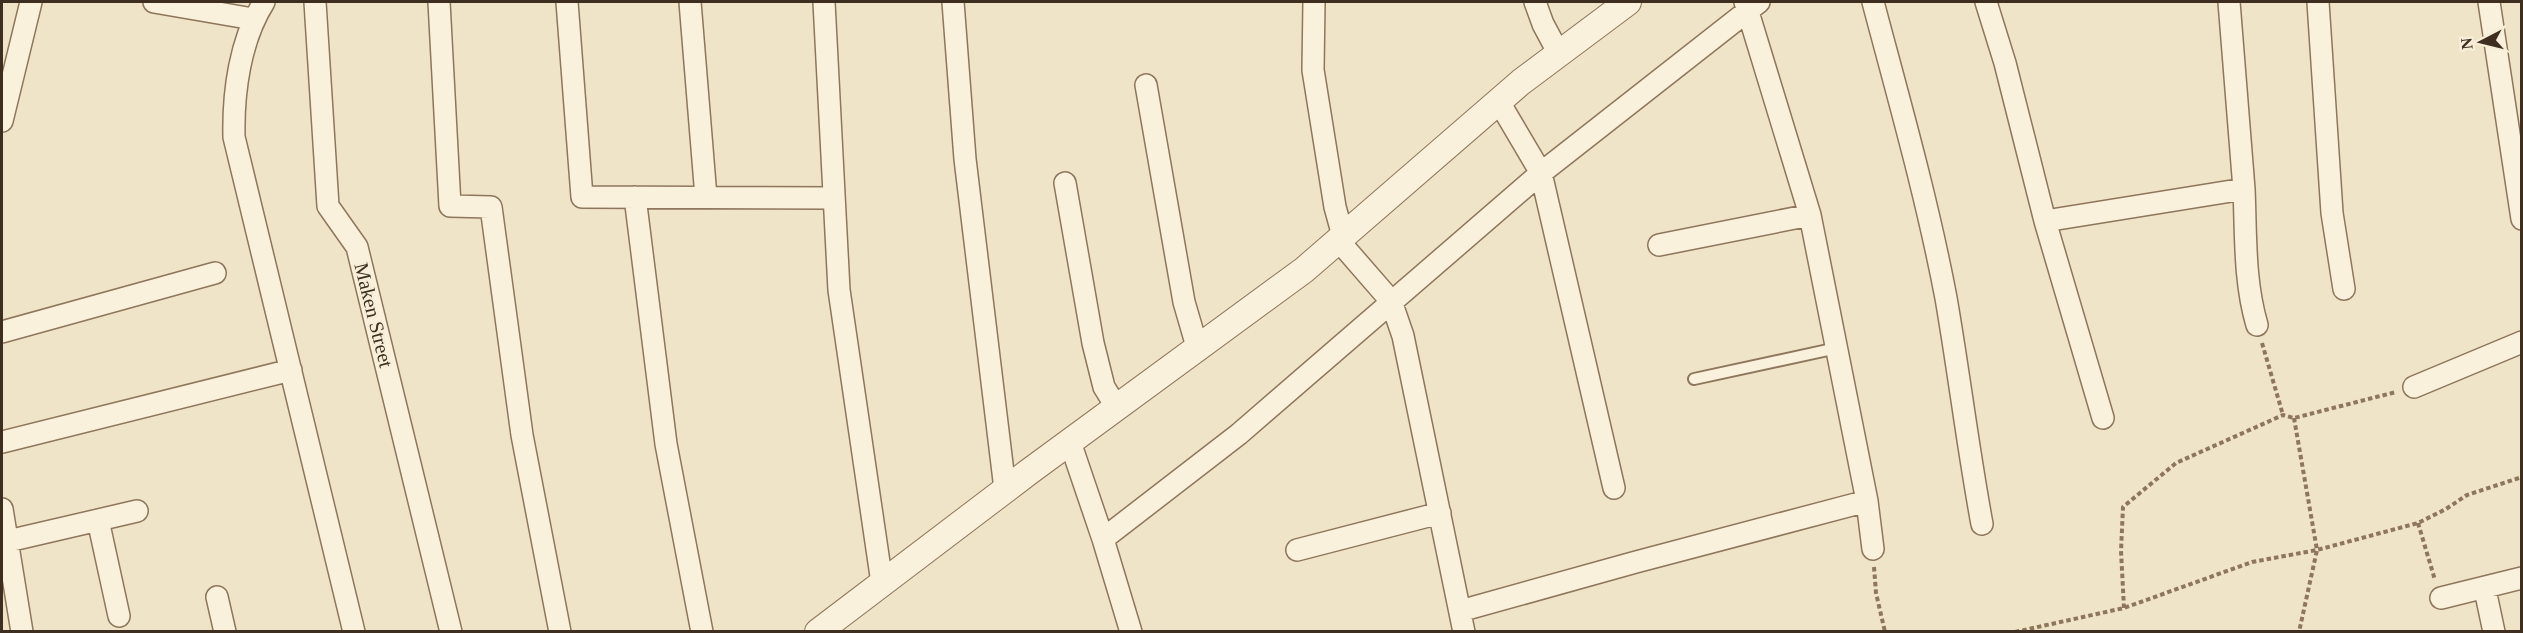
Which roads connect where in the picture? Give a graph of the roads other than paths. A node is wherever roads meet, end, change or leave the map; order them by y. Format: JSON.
{"nodes":[{"id":1,"x":31,"y":2,"type":"edge"},
{"id":2,"x":154,"y":2,"type":"edge"},
{"id":3,"x":315,"y":2,"type":"edge"},
{"id":4,"x":439,"y":2,"type":"edge"},
{"id":5,"x":567,"y":2,"type":"edge"},
{"id":6,"x":690,"y":2,"type":"edge"},
{"id":7,"x":824,"y":2,"type":"edge"},
{"id":8,"x":953,"y":2,"type":"edge"},
{"id":9,"x":1314,"y":2,"type":"edge"},
{"id":10,"x":1535,"y":2,"type":"edge"},
{"id":11,"x":1628,"y":2,"type":"edge"},
{"id":12,"x":1873,"y":2,"type":"edge"},
{"id":13,"x":1986,"y":2,"type":"edge"},
{"id":14,"x":2229,"y":2,"type":"edge"},
{"id":15,"x":2318,"y":2,"type":"edge"},
{"id":16,"x":2489,"y":2,"type":"edge"},
{"id":17,"x":1751,"y":4,"type":"edge"},
{"id":18,"x":258,"y":10,"type":"edge"},
{"id":19,"x":1559,"y":54,"type":"junction"},
{"id":20,"x":1146,"y":85,"type":"dead end"},
{"id":21,"x":1499,"y":102,"type":"junction"},
{"id":22,"x":2,"y":122,"type":"edge"},
{"id":23,"x":1541,"y":173,"type":"junction"},
{"id":24,"x":1065,"y":183,"type":"dead end"},
{"id":25,"x":2244,"y":189,"type":"junction"},
{"id":26,"x":635,"y":197,"type":"junction"},
{"id":27,"x":706,"y":197,"type":"junction"},
{"id":28,"x":834,"y":198,"type":"junction"},
{"id":29,"x":1810,"y":215,"type":"junction"},
{"id":30,"x":2522,"y":219,"type":"edge"},
{"id":31,"x":2045,"y":221,"type":"junction"},
{"id":32,"x":1341,"y":238,"type":"junction"},
{"id":33,"x":1659,"y":245,"type":"dead end"},
{"id":34,"x":215,"y":273,"type":"dead end"},
{"id":35,"x":2344,"y":289,"type":"dead end"},
{"id":36,"x":1391,"y":301,"type":"junction"},
{"id":37,"x":2257,"y":325,"type":"road end"},
{"id":38,"x":2,"y":332,"type":"edge"},
{"id":39,"x":2522,"y":342,"type":"edge"},
{"id":40,"x":1838,"y":348,"type":"junction"},
{"id":41,"x":1198,"y":350,"type":"junction"},
{"id":42,"x":291,"y":370,"type":"junction"},
{"id":43,"x":1694,"y":379,"type":"dead end"},
{"id":44,"x":2414,"y":387,"type":"road end"},
{"id":45,"x":1117,"y":408,"type":"junction"},
{"id":46,"x":2103,"y":418,"type":"dead end"},
{"id":47,"x":2,"y":442,"type":"edge"},
{"id":48,"x":1070,"y":442,"type":"junction"},
{"id":49,"x":1614,"y":488,"type":"dead end"},
{"id":50,"x":1005,"y":489,"type":"junction"},
{"id":51,"x":1867,"y":501,"type":"junction"},
{"id":52,"x":137,"y":511,"type":"dead end"},
{"id":53,"x":1440,"y":513,"type":"junction"},
{"id":54,"x":2,"y":514,"type":"edge"},
{"id":55,"x":98,"y":520,"type":"junction"},
{"id":56,"x":1982,"y":524,"type":"dead end"},
{"id":57,"x":1103,"y":538,"type":"junction"},
{"id":58,"x":9,"y":541,"type":"junction"},
{"id":59,"x":1873,"y":549,"type":"road end"},
{"id":60,"x":1297,"y":550,"type":"dead end"},
{"id":61,"x":2522,"y":578,"type":"edge"},
{"id":62,"x":882,"y":583,"type":"junction"},
{"id":63,"x":217,"y":597,"type":"dead end"},
{"id":64,"x":2441,"y":598,"type":"road end"},
{"id":65,"x":2487,"y":599,"type":"dead end"},
{"id":66,"x":119,"y":615,"type":"dead end"},
{"id":67,"x":1462,"y":621,"type":"edge"},
{"id":68,"x":22,"y":632,"type":"edge"},
{"id":69,"x":225,"y":632,"type":"edge"},
{"id":70,"x":354,"y":632,"type":"edge"},
{"id":71,"x":451,"y":632,"type":"edge"},
{"id":72,"x":560,"y":632,"type":"edge"},
{"id":73,"x":702,"y":632,"type":"edge"},
{"id":74,"x":818,"y":632,"type":"edge"},
{"id":75,"x":1131,"y":632,"type":"edge"},
{"id":76,"x":2494,"y":632,"type":"edge"}],
"edges":[{"from":1,"to":22,"type":"street"},
{"from":2,"to":18,"type":"street"},
{"from":3,"to":71,"type":"street","name":"Maken Street"},
{"from":4,"to":72,"type":"street"},
{"from":5,"to":26,"type":"street"},
{"from":6,"to":27,"type":"street"},
{"from":7,"to":28,"type":"street"},
{"from":8,"to":50,"type":"street"},
{"from":9,"to":32,"type":"street"},
{"from":10,"to":19,"type":"street"},
{"from":11,"to":19,"type":"street"},
{"from":12,"to":56,"type":"street"},
{"from":13,"to":31,"type":"street"},
{"from":14,"to":25,"type":"street"},
{"from":15,"to":35,"type":"street"},
{"from":16,"to":30,"type":"street"},
{"from":17,"to":23,"type":"street"},
{"from":17,"to":29,"type":"street"},
{"from":18,"to":42,"type":"street"},
{"from":19,"to":21,"type":"street"},
{"from":20,"to":41,"type":"street"},
{"from":21,"to":23,"type":"street"},
{"from":21,"to":32,"type":"street"},
{"from":23,"to":36,"type":"street"},
{"from":23,"to":49,"type":"street"},
{"from":24,"to":45,"type":"street"},
{"from":25,"to":31,"type":"street"},
{"from":25,"to":37,"type":"street"},
{"from":26,"to":27,"type":"street"},
{"from":26,"to":73,"type":"street"},
{"from":27,"to":28,"type":"street"},
{"from":28,"to":62,"type":"street"},
{"from":29,"to":33,"type":"street"},
{"from":29,"to":40,"type":"street"},
{"from":31,"to":46,"type":"street"},
{"from":32,"to":36,"type":"street"},
{"from":32,"to":41,"type":"street"},
{"from":34,"to":38,"type":"street"},
{"from":36,"to":53,"type":"street"},
{"from":36,"to":57,"type":"street"},
{"from":39,"to":44,"type":"street"},
{"from":40,"to":43,"type":"lane"},
{"from":40,"to":51,"type":"street"},
{"from":41,"to":45,"type":"street"},
{"from":42,"to":47,"type":"street"},
{"from":42,"to":70,"type":"street"},
{"from":45,"to":48,"type":"street"},
{"from":48,"to":50,"type":"street"},
{"from":48,"to":57,"type":"street"},
{"from":50,"to":62,"type":"street"},
{"from":51,"to":59,"type":"street"},
{"from":51,"to":67,"type":"street"},
{"from":52,"to":55,"type":"street"},
{"from":53,"to":60,"type":"street"},
{"from":53,"to":67,"type":"street"},
{"from":54,"to":58,"type":"street"},
{"from":55,"to":58,"type":"street"},
{"from":55,"to":66,"type":"street"},
{"from":57,"to":75,"type":"street"},
{"from":58,"to":68,"type":"street"},
{"from":61,"to":64,"type":"street"},
{"from":62,"to":74,"type":"street"},
{"from":63,"to":69,"type":"street"},
{"from":65,"to":76,"type":"street"}]}
